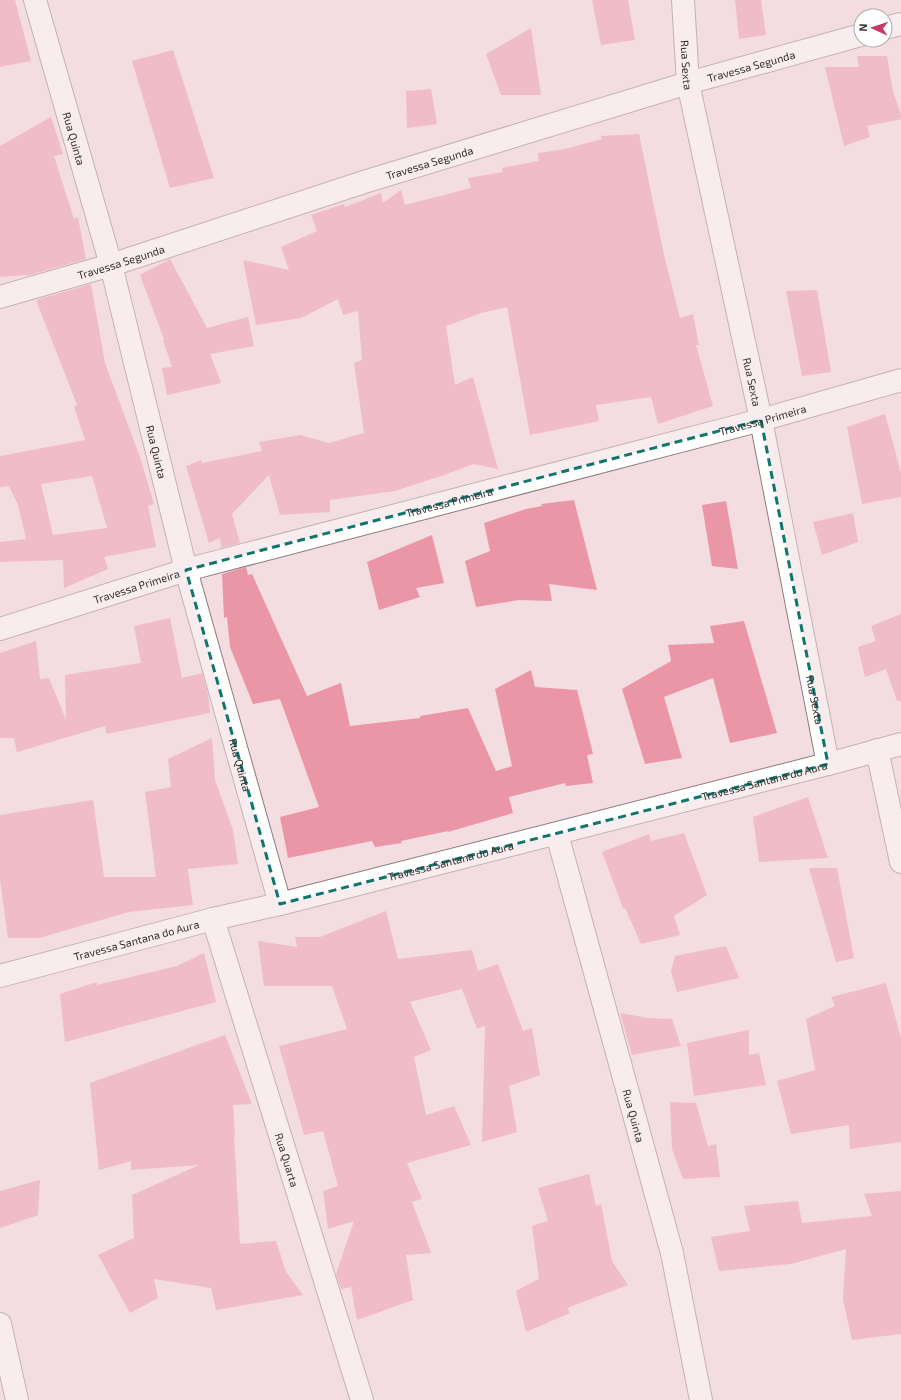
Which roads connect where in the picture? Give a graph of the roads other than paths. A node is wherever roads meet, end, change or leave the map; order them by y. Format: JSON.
{"nodes":[{"id":1,"x":35,"y":0,"type":"edge"},
{"id":2,"x":683,"y":0,"type":"edge"},
{"id":3,"x":853,"y":37,"type":"edge"},
{"id":4,"x":688,"y":83,"type":"junction"},
{"id":5,"x":111,"y":265,"type":"junction"},
{"id":6,"x":0,"y":298,"type":"edge"},
{"id":7,"x":901,"y":380,"type":"edge"},
{"id":8,"x":761,"y":420,"type":"junction"},
{"id":9,"x":186,"y":570,"type":"junction"},
{"id":10,"x":0,"y":629,"type":"edge"},
{"id":11,"x":901,"y":744,"type":"edge"},
{"id":12,"x":877,"y":750,"type":"junction"},
{"id":13,"x":828,"y":764,"type":"junction"},
{"id":14,"x":557,"y":834,"type":"junction"},
{"id":15,"x":901,"y":862,"type":"edge"},
{"id":16,"x":280,"y":904,"type":"junction"},
{"id":17,"x":213,"y":920,"type":"junction"},
{"id":18,"x":0,"y":976,"type":"edge"},
{"id":19,"x":0,"y":1324,"type":"edge"},
{"id":20,"x":17,"y":1400,"type":"edge"},
{"id":21,"x":362,"y":1400,"type":"edge"},
{"id":22,"x":701,"y":1400,"type":"edge"}],
"edges":[{"from":1,"to":5,"type":"street","name":"Rua Quinta"},
{"from":2,"to":4,"type":"street","name":"Rua Sexta"},
{"from":3,"to":4,"type":"street","name":"Travessa Segunda"},
{"from":4,"to":5,"type":"street","name":"Travessa Segunda"},
{"from":4,"to":8,"type":"street","name":"Rua Sexta"},
{"from":5,"to":6,"type":"street","name":"Travessa Segunda"},
{"from":5,"to":9,"type":"street","name":"Rua Quinta"},
{"from":7,"to":8,"type":"street","name":"Travessa Primeira"},
{"from":8,"to":9,"type":"street","name":"Travessa Primeira"},
{"from":8,"to":13,"type":"street","name":"Rua Sexta"},
{"from":9,"to":10,"type":"street","name":"Travessa Primeira"},
{"from":9,"to":16,"type":"street","name":"Rua Quinta"},
{"from":11,"to":12,"type":"street","name":"Travessa Santana do Aura"},
{"from":12,"to":13,"type":"street","name":"Travessa Santana do Aura"},
{"from":12,"to":15,"type":"street"},
{"from":13,"to":14,"type":"street","name":"Travessa Santana do Aura"},
{"from":14,"to":16,"type":"street","name":"Travessa Santana do Aura"},
{"from":14,"to":22,"type":"street","name":"Rua Quinta"},
{"from":16,"to":17,"type":"street","name":"Travessa Santana do Aura"},
{"from":17,"to":18,"type":"street","name":"Travessa Santana do Aura"},
{"from":17,"to":21,"type":"street","name":"Rua Quarta"},
{"from":19,"to":20,"type":"street"}]}
